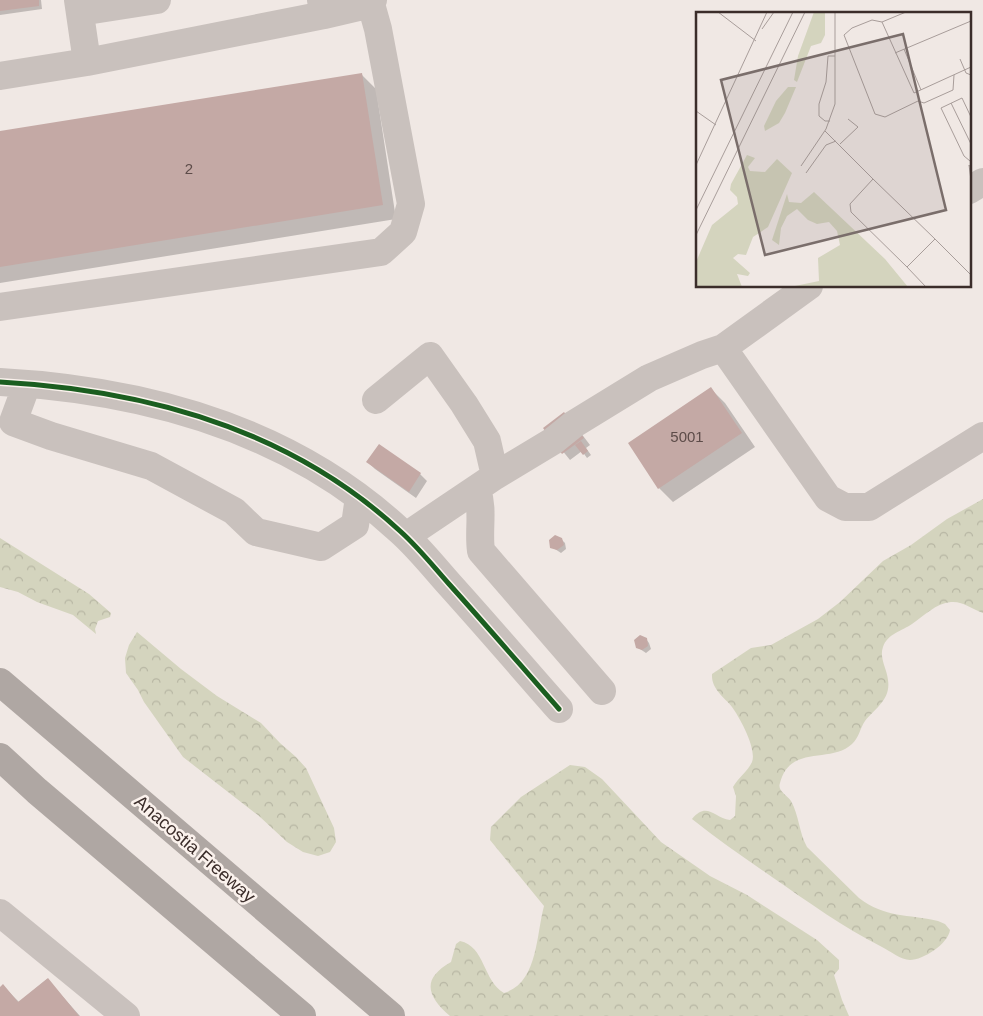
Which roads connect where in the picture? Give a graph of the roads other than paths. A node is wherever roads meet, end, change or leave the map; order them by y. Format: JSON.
{"nodes":[{"id":1,"x":157,"y":0,"type":"edge"},
{"id":2,"x":372,"y":2,"type":"edge"},
{"id":3,"x":79,"y":6,"type":"edge"},
{"id":4,"x":323,"y":8,"type":"edge"},
{"id":5,"x":88,"y":62,"type":"junction"},
{"id":6,"x":0,"y":76,"type":"edge"},
{"id":7,"x":983,"y":182,"type":"edge"},
{"id":8,"x":970,"y":189,"type":"edge"},
{"id":9,"x":806,"y":288,"type":"edge"},
{"id":10,"x":0,"y":307,"type":"edge"},
{"id":11,"x":723,"y":348,"type":"junction"},
{"id":12,"x":0,"y":382,"type":"edge"},
{"id":13,"x":27,"y":384,"type":"junction"},
{"id":14,"x":376,"y":400,"type":"dead end"},
{"id":15,"x":983,"y":436,"type":"edge"},
{"id":16,"x":486,"y":483,"type":"junction"},
{"id":17,"x":359,"y":497,"type":"junction"},
{"id":18,"x":406,"y":536,"type":"junction"},
{"id":19,"x":0,"y":682,"type":"edge"},
{"id":20,"x":602,"y":691,"type":"dead end"},
{"id":21,"x":559,"y":709,"type":"dead end"},
{"id":22,"x":0,"y":757,"type":"edge"},
{"id":23,"x":0,"y":913,"type":"edge"},
{"id":24,"x":126,"y":1016,"type":"edge"},
{"id":25,"x":302,"y":1016,"type":"edge"},
{"id":26,"x":391,"y":1016,"type":"edge"}],
"edges":[{"from":1,"to":3,"type":"street"},
{"from":2,"to":4,"type":"street"},
{"from":2,"to":10,"type":"street"},
{"from":3,"to":5,"type":"street"},
{"from":4,"to":5,"type":"street"},
{"from":5,"to":6,"type":"street"},
{"from":7,"to":8,"type":"street"},
{"from":9,"to":11,"type":"street"},
{"from":11,"to":15,"type":"street"},
{"from":11,"to":16,"type":"street"},
{"from":12,"to":13,"type":"street"},
{"from":13,"to":17,"type":"street"},
{"from":13,"to":17,"type":"street"},
{"from":14,"to":16,"type":"street"},
{"from":16,"to":18,"type":"street"},
{"from":16,"to":20,"type":"street"},
{"from":17,"to":18,"type":"street"},
{"from":18,"to":21,"type":"street"},
{"from":19,"to":26,"type":"highway","name":"Anacostia Freeway"},
{"from":22,"to":25,"type":"highway"},
{"from":23,"to":24,"type":"street"}]}
